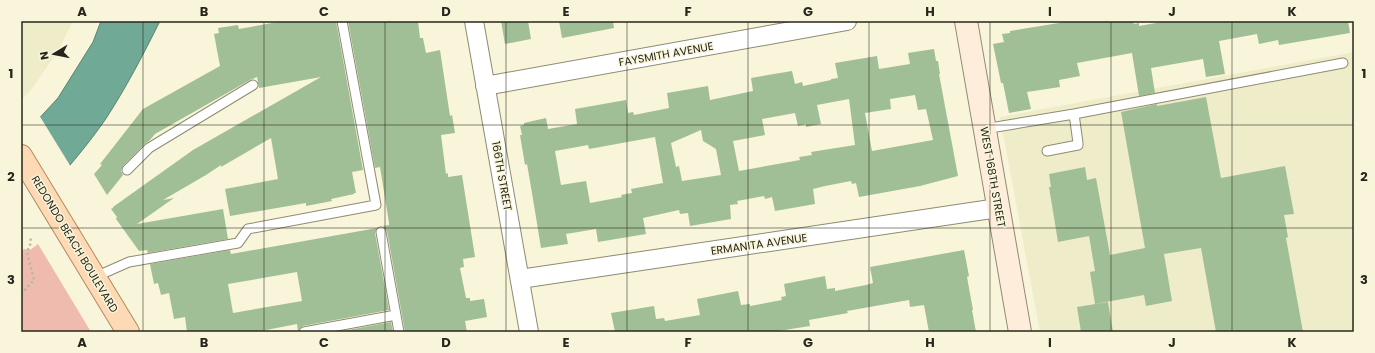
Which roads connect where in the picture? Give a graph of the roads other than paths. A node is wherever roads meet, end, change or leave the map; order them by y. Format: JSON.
{"nodes":[{"id":1,"x":342,"y":21,"type":"edge"},
{"id":2,"x":474,"y":21,"type":"edge"},
{"id":3,"x":847,"y":21,"type":"edge"},
{"id":4,"x":966,"y":21,"type":"edge"},
{"id":5,"x":1343,"y":63,"type":"dead end"},
{"id":6,"x":253,"y":85,"type":"dead end"},
{"id":7,"x":485,"y":86,"type":"junction"},
{"id":8,"x":1074,"y":114,"type":"junction"},
{"id":9,"x":984,"y":129,"type":"junction"},
{"id":10,"x":1047,"y":151,"type":"dead end"},
{"id":11,"x":21,"y":156,"type":"edge"},
{"id":12,"x":127,"y":170,"type":"dead end"},
{"id":13,"x":998,"y":208,"type":"junction"},
{"id":14,"x":381,"y":232,"type":"dead end"},
{"id":15,"x":95,"y":277,"type":"junction"},
{"id":16,"x":520,"y":279,"type":"junction"},
{"id":17,"x":396,"y":315,"type":"junction"},
{"id":18,"x":128,"y":332,"type":"edge"},
{"id":19,"x":304,"y":332,"type":"edge"},
{"id":20,"x":399,"y":332,"type":"edge"},
{"id":21,"x":529,"y":332,"type":"edge"},
{"id":22,"x":1020,"y":332,"type":"edge"}],
"edges":[{"from":1,"to":15,"type":"lane"},
{"from":2,"to":7,"type":"street","name":"166TH STREET"},
{"from":3,"to":7,"type":"street","name":"FAYSMITH AVENUE"},
{"from":4,"to":9,"type":"street","name":"WEST 168TH STREET"},
{"from":5,"to":8,"type":"lane"},
{"from":6,"to":12,"type":"lane"},
{"from":7,"to":16,"type":"street","name":"166TH STREET"},
{"from":8,"to":9,"type":"lane"},
{"from":8,"to":10,"type":"lane"},
{"from":9,"to":13,"type":"street","name":"WEST 168TH STREET"},
{"from":11,"to":15,"type":"main road","name":"REDONDO BEACH BOULEVARD"},
{"from":13,"to":16,"type":"street","name":"ERMANITA AVENUE"},
{"from":13,"to":22,"type":"street","name":"WEST 168TH STREET"},
{"from":14,"to":17,"type":"lane"},
{"from":15,"to":18,"type":"main road","name":"REDONDO BEACH BOULEVARD"},
{"from":16,"to":21,"type":"street","name":"166TH STREET"},
{"from":17,"to":19,"type":"lane"},
{"from":17,"to":20,"type":"lane"}]}
